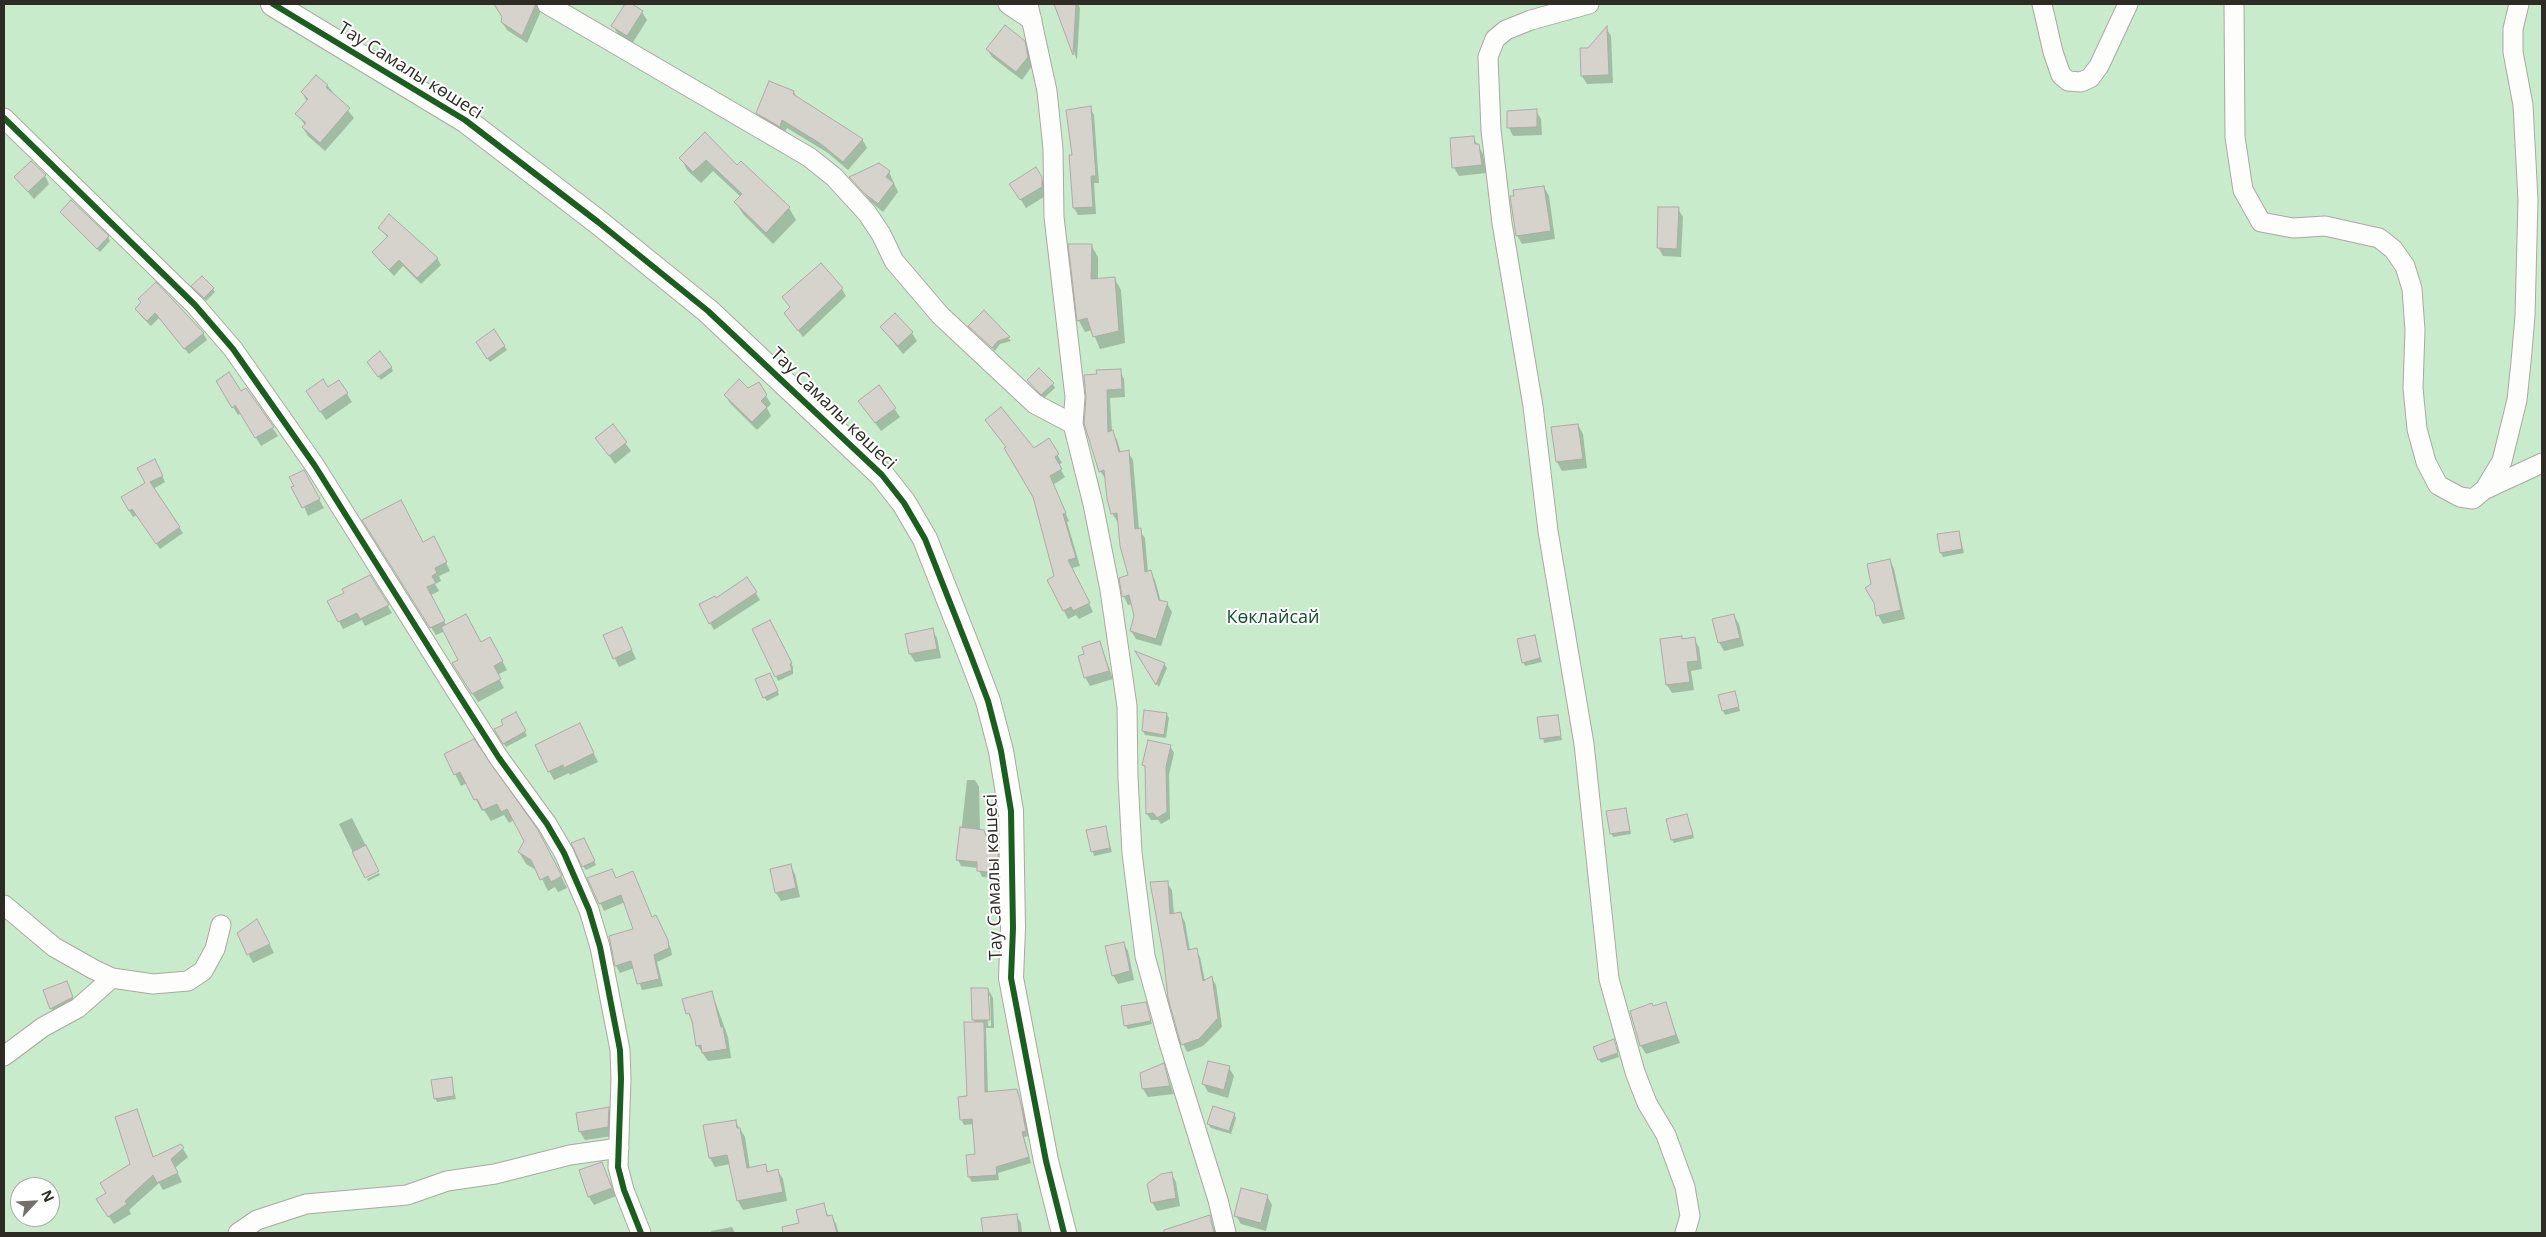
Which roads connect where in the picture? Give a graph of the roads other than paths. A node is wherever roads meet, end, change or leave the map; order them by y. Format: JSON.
{"nodes":[{"id":1,"x":273,"y":4,"type":"edge"},
{"id":2,"x":547,"y":4,"type":"edge"},
{"id":3,"x":1008,"y":4,"type":"edge"},
{"id":4,"x":1589,"y":4,"type":"edge"},
{"id":5,"x":2042,"y":4,"type":"edge"},
{"id":6,"x":2128,"y":4,"type":"edge"},
{"id":7,"x":2234,"y":4,"type":"edge"},
{"id":8,"x":2519,"y":4,"type":"edge"},
{"id":9,"x":1030,"y":12,"type":"edge"},
{"id":10,"x":4,"y":118,"type":"edge"},
{"id":11,"x":1073,"y":424,"type":"junction"},
{"id":12,"x":2542,"y":463,"type":"edge"},
{"id":13,"x":2484,"y":489,"type":"junction"},
{"id":14,"x":4,"y":905,"type":"edge"},
{"id":15,"x":221,"y":925,"type":"dead end"},
{"id":16,"x":112,"y":978,"type":"junction"},
{"id":17,"x":4,"y":1056,"type":"edge"},
{"id":18,"x":619,"y":1148,"type":"junction"},
{"id":19,"x":238,"y":1233,"type":"edge"},
{"id":20,"x":641,"y":1233,"type":"edge"},
{"id":21,"x":1064,"y":1233,"type":"edge"},
{"id":22,"x":1226,"y":1233,"type":"edge"},
{"id":23,"x":1685,"y":1233,"type":"edge"}],
"edges":[{"from":1,"to":21,"type":"street","name":"Тау Самалы көшесі"},
{"from":2,"to":11,"type":"street"},
{"from":3,"to":9,"type":"street"},
{"from":4,"to":23,"type":"street"},
{"from":5,"to":6,"type":"street"},
{"from":7,"to":13,"type":"street"},
{"from":8,"to":13,"type":"street"},
{"from":9,"to":11,"type":"street"},
{"from":10,"to":18,"type":"street"},
{"from":11,"to":22,"type":"street"},
{"from":12,"to":13,"type":"street"},
{"from":14,"to":16,"type":"street"},
{"from":15,"to":16,"type":"street"},
{"from":16,"to":17,"type":"street"},
{"from":18,"to":19,"type":"street"},
{"from":18,"to":20,"type":"street"}]}
